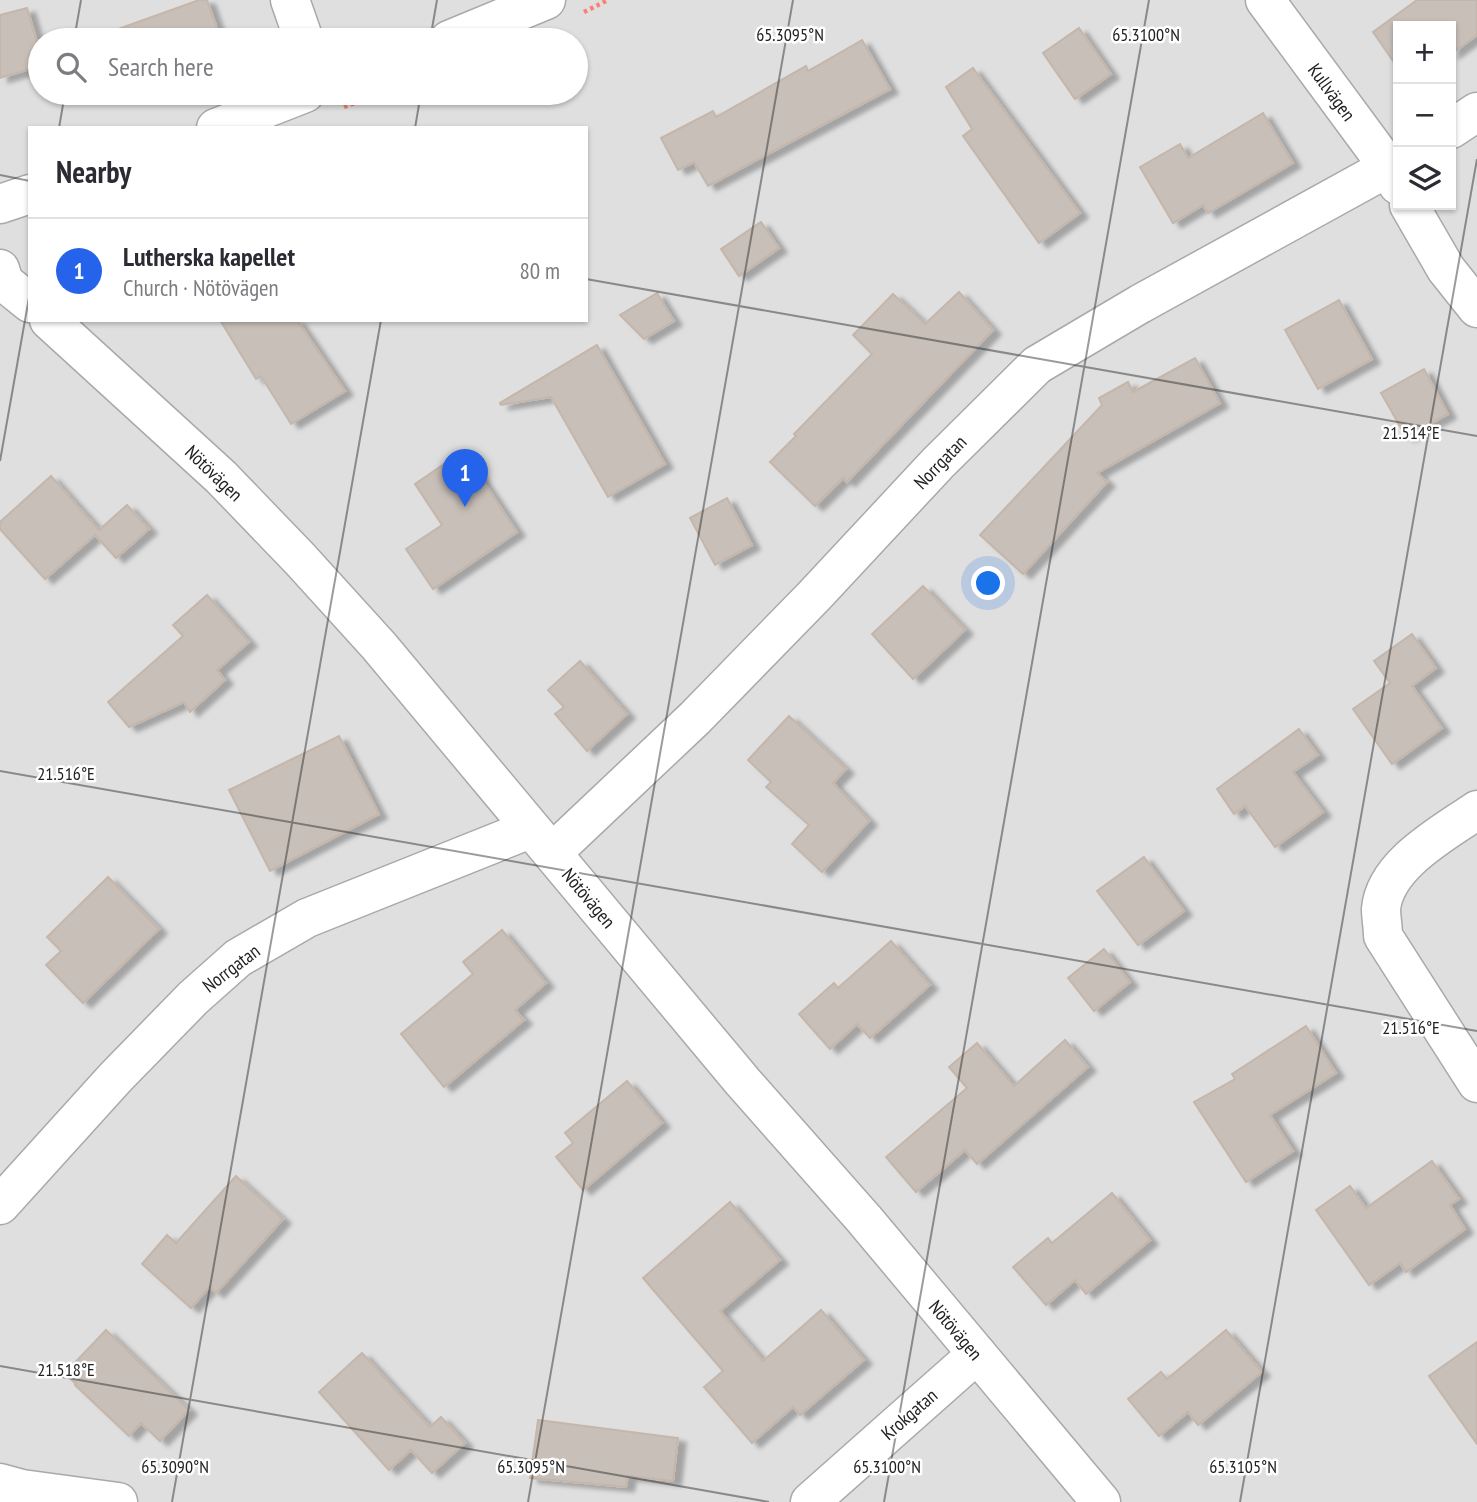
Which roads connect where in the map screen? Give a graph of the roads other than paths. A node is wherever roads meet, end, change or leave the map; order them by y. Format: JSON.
{"nodes":[{"id":1,"x":290,"y":0,"type":"edge"},
{"id":2,"x":546,"y":0,"type":"edge"},
{"id":3,"x":1265,"y":0,"type":"edge"},
{"id":4,"x":299,"y":28,"type":"edge"},
{"id":5,"x":478,"y":28,"type":"edge"},
{"id":6,"x":274,"y":105,"type":"edge"},
{"id":7,"x":1477,"y":112,"type":"edge"},
{"id":8,"x":221,"y":126,"type":"edge"},
{"id":9,"x":1456,"y":126,"type":"edge"},
{"id":10,"x":1393,"y":168,"type":"edge"},
{"id":11,"x":1393,"y":172,"type":"edge"},
{"id":12,"x":28,"y":195,"type":"edge"},
{"id":13,"x":0,"y":204,"type":"edge"},
{"id":14,"x":1412,"y":210,"type":"edge"},
{"id":15,"x":0,"y":268,"type":"edge"},
{"id":16,"x":28,"y":301,"type":"edge"},
{"id":17,"x":1477,"y":308,"type":"edge"},
{"id":18,"x":51,"y":322,"type":"edge"},
{"id":19,"x":1477,"y":810,"type":"edge"},
{"id":20,"x":541,"y":841,"type":"junction"},
{"id":21,"x":1477,"y":1083,"type":"edge"},
{"id":22,"x":0,"y":1205,"type":"edge"},
{"id":23,"x":977,"y":1354,"type":"junction"},
{"id":24,"x":0,"y":1483,"type":"edge"},
{"id":25,"x":118,"y":1502,"type":"edge"},
{"id":26,"x":810,"y":1502,"type":"edge"},
{"id":27,"x":1101,"y":1502,"type":"edge"}],
"edges":[{"from":1,"to":4,"type":"street"},
{"from":2,"to":5,"type":"street"},
{"from":3,"to":10,"type":"street","name":"Kullvägen"},
{"from":6,"to":8,"type":"street"},
{"from":7,"to":9,"type":"street"},
{"from":11,"to":20,"type":"street","name":"Norrgatan"},
{"from":12,"to":13,"type":"street"},
{"from":14,"to":17,"type":"street"},
{"from":15,"to":16,"type":"street"},
{"from":18,"to":20,"type":"street","name":"Nötövägen"},
{"from":19,"to":21,"type":"street"},
{"from":20,"to":22,"type":"street","name":"Norrgatan"},
{"from":20,"to":23,"type":"street","name":"Nötövägen"},
{"from":23,"to":26,"type":"street","name":"Krokgatan"},
{"from":23,"to":27,"type":"street","name":"Nötövägen"},
{"from":24,"to":25,"type":"street"}]}
